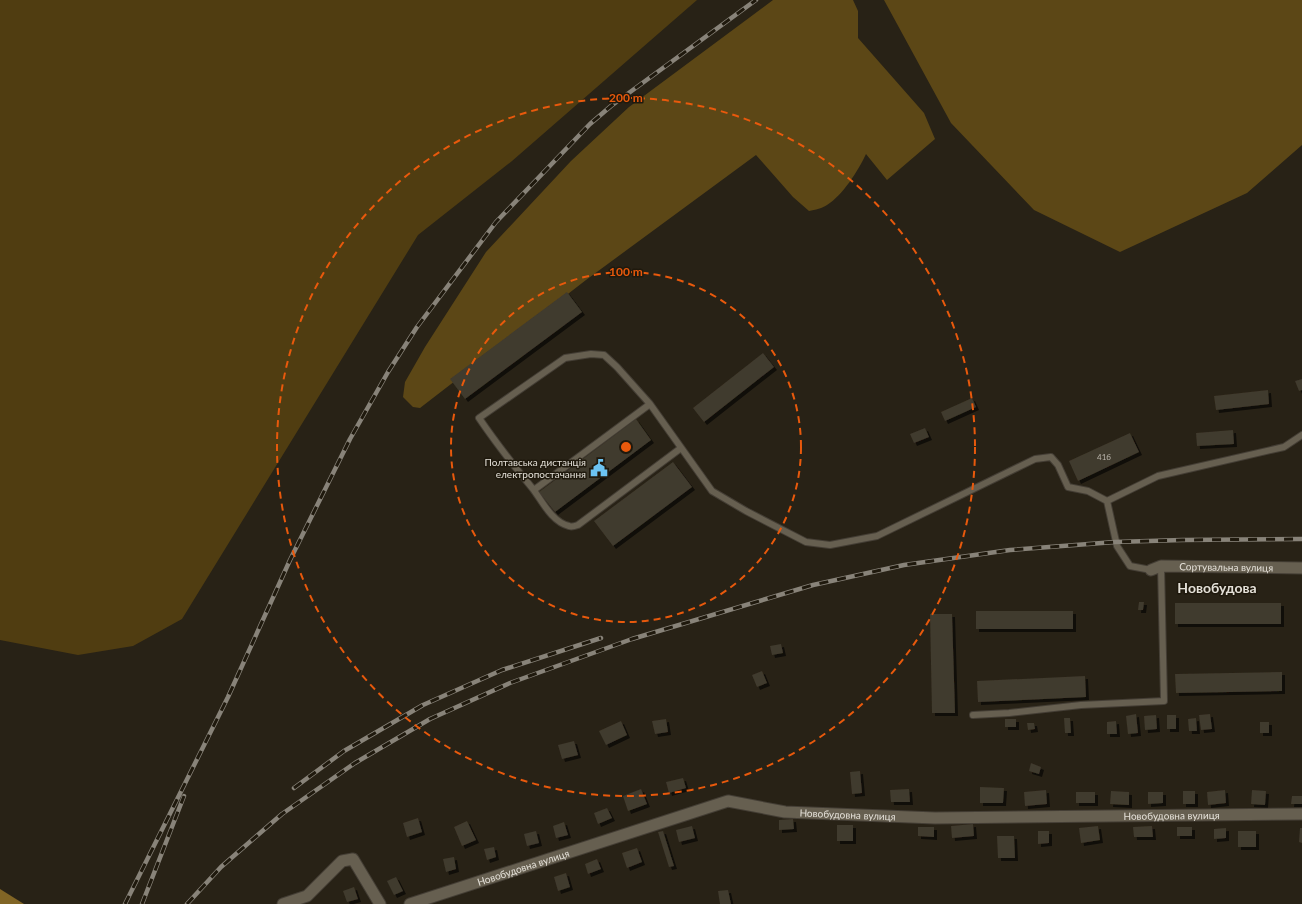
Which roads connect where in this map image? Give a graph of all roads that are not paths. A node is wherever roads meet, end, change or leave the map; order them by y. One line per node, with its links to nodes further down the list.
1 (650, 404): 3 (lane); 4 (lane); 4 (lane)
2 (1302, 435): 5 (lane)
3 (681, 448): 4 (lane); 5 (lane)
4 (534, 490)
5 (1107, 501): 6 (lane)
6 (1156, 568): 7 (street, Сортувальна вулиця); 8 (lane)
7 (1302, 568)
8 (973, 715)
9 (1302, 814): 12 (street, Новобудовна вулиця)
10 (282, 904): 11 (street)
11 (380, 904)
12 (410, 904)

